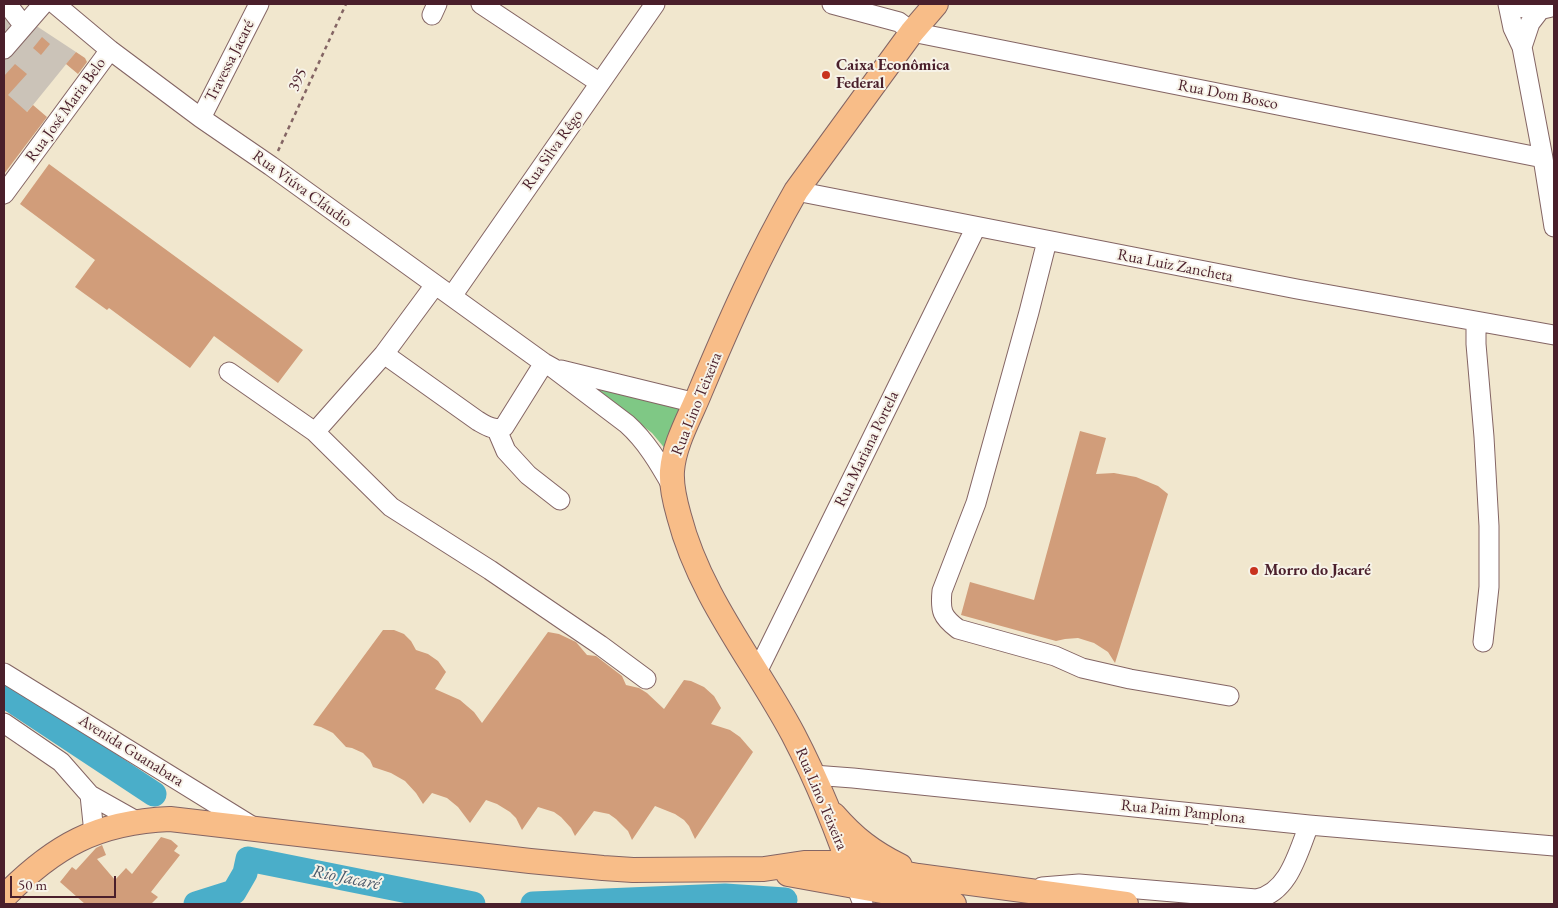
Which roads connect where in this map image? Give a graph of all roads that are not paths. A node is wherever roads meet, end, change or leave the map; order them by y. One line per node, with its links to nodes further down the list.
1 (7, 4): 12 (street)
2 (43, 4): 12 (street)
3 (55, 4): 16 (street, Rua Viúva Cláudio)
4 (259, 4): 18 (street, Travessa Jacaré)
5 (481, 4): 17 (street)
6 (655, 4): 17 (street, Rua Silva Rêgo)
7 (832, 4): 13 (street)
8 (936, 4): 13 (main road, Rua Lino Teixeira)
9 (1508, 4): 14 (street)
10 (1513, 4): 11 (street)
11 (1547, 8): 14 (street)
12 (24, 26): 15 (street)
13 (912, 32): 19 (street, Rua Dom Bosco); 20 (main road, Rua Lino Teixeira)
14 (1522, 46): 19 (street)
15 (4, 49)
16 (110, 50): 18 (street, Rua Viúva Cláudio); 21 (street, Rua José Maria Belo)
17 (600, 82): 26 (street, Rua Silva Rêgo)
18 (201, 118): 25 (street, Rua Viúva Cláudio)
19 (1543, 158): 23 (street)
20 (796, 190): 22 (street, Rua Luiz Zancheta); 32 (main road, Rua Lino Teixeira)
21 (4, 194)
22 (976, 227): 24 (street, Rua Luiz Zancheta); 38 (street, Rua Mariana Portela)
23 (1554, 227)
24 (1047, 241): 27 (street, Rua Luiz Zancheta); 41 (street)
25 (435, 285): 26 (street, Rua Viúva Cláudio); 29 (street)
26 (452, 296): 30 (street, Rua Viúva Cláudio)
27 (1476, 321): 28 (street, Rua Luiz Zancheta); 37 (street)
28 (1554, 336)
29 (384, 354): 33 (street); 34 (street)
30 (548, 366): 32 (street); 33 (street); 35 (street, Rua Viúva Cláudio)
31 (228, 372): 34 (street)
32 (696, 403): 35 (main road, Rua Lino Teixeira)
33 (498, 430): 36 (street)
34 (315, 432): 40 (street)
35 (672, 486): 38 (main road, Rua Lino Teixeira)
36 (560, 500)
37 (1483, 642)
38 (758, 672): 43 (main road, Rua Lino Teixeira)
39 (4, 673): 48 (street, Avenida Guanabara)
40 (646, 679)
41 (1229, 696)
42 (4, 723): 44 (street)
43 (813, 775): 45 (main road, Rua Lino Teixeira); 47 (street, Rua Paim Pamplona)
44 (90, 795): 46 (street); 49 (street)
45 (825, 804): 51 (main road, Rua Lino Teixeira); 54 (main road)
46 (149, 821): 48 (main road); 49 (main road)
47 (1310, 825): 50 (street, Rua Paim Pamplona); 53 (street)
48 (254, 829): 52 (main road)
49 (94, 833): 55 (main road)
50 (1554, 846)
51 (848, 863): 52 (main road); 54 (main road); 56 (main road, Rua Lino Teixeira)
52 (764, 869): 56 (main road)
53 (1017, 890): 54 (main road); 58 (main road)
54 (914, 893): 56 (main road); 57 (main road)
55 (4, 897)
56 (857, 898)
57 (954, 904)
58 (1126, 904)

